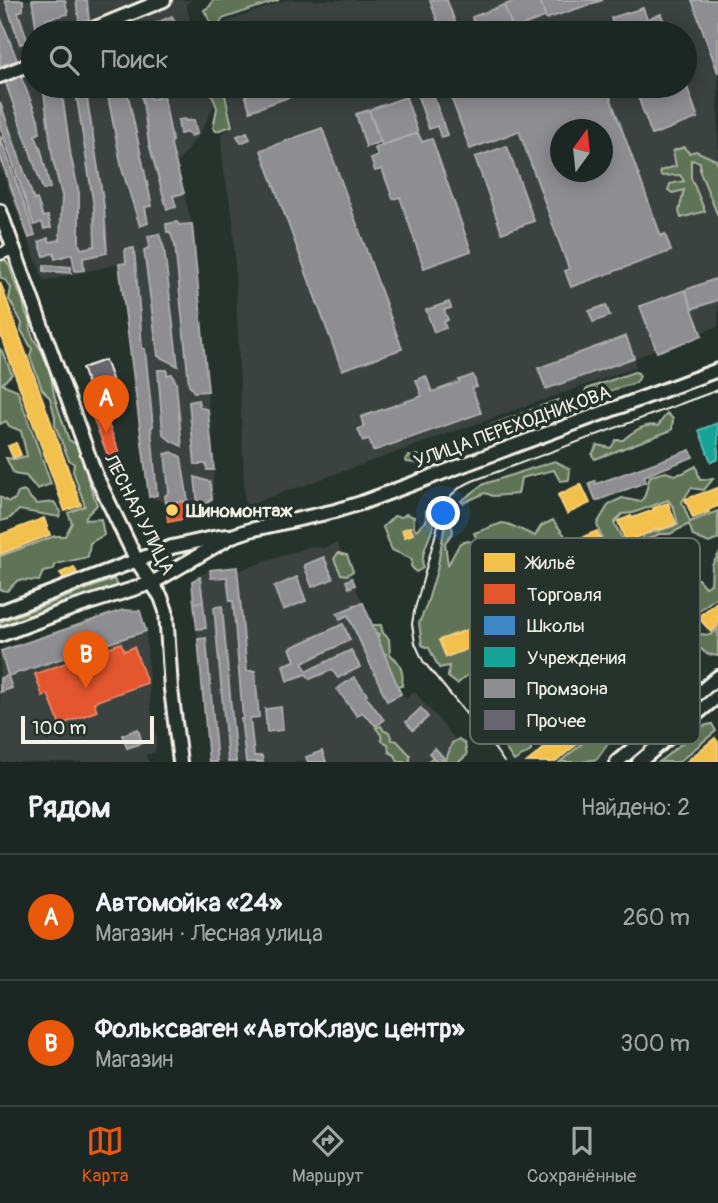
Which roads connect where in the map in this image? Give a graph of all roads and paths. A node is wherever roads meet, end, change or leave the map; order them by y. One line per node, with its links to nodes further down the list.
1 (164, 0): 2 (main road)
2 (112, 21)
3 (21, 68): 4 (main road)
4 (0, 76)
5 (0, 211): 6 (main road, ЛЕСНАЯ УЛИЦА)
6 (13, 249): 7 (street); 10 (main road, ЛЕСНАЯ УЛИЦА)
7 (0, 254)
8 (718, 370): 9 (main road, УЛИЦА ПЕРЕХОДНИКОВА)
9 (232, 536): 10 (main road); 11 (main road)
10 (137, 561): 11 (main road, ЛЕСНАЯ УЛИЦА); 12 (main road)
11 (152, 583): 13 (main road); 20 (main road, ЛЕСНАЯ УЛИЦА)
12 (0, 612)
13 (0, 635)
14 (718, 677): 15 (main road)
15 (700, 692)
16 (718, 696): 17 (main road)
17 (700, 711)
18 (638, 744): 21 (main road)
19 (661, 744): 22 (main road)
20 (180, 762)
21 (617, 762)
22 (639, 762)

